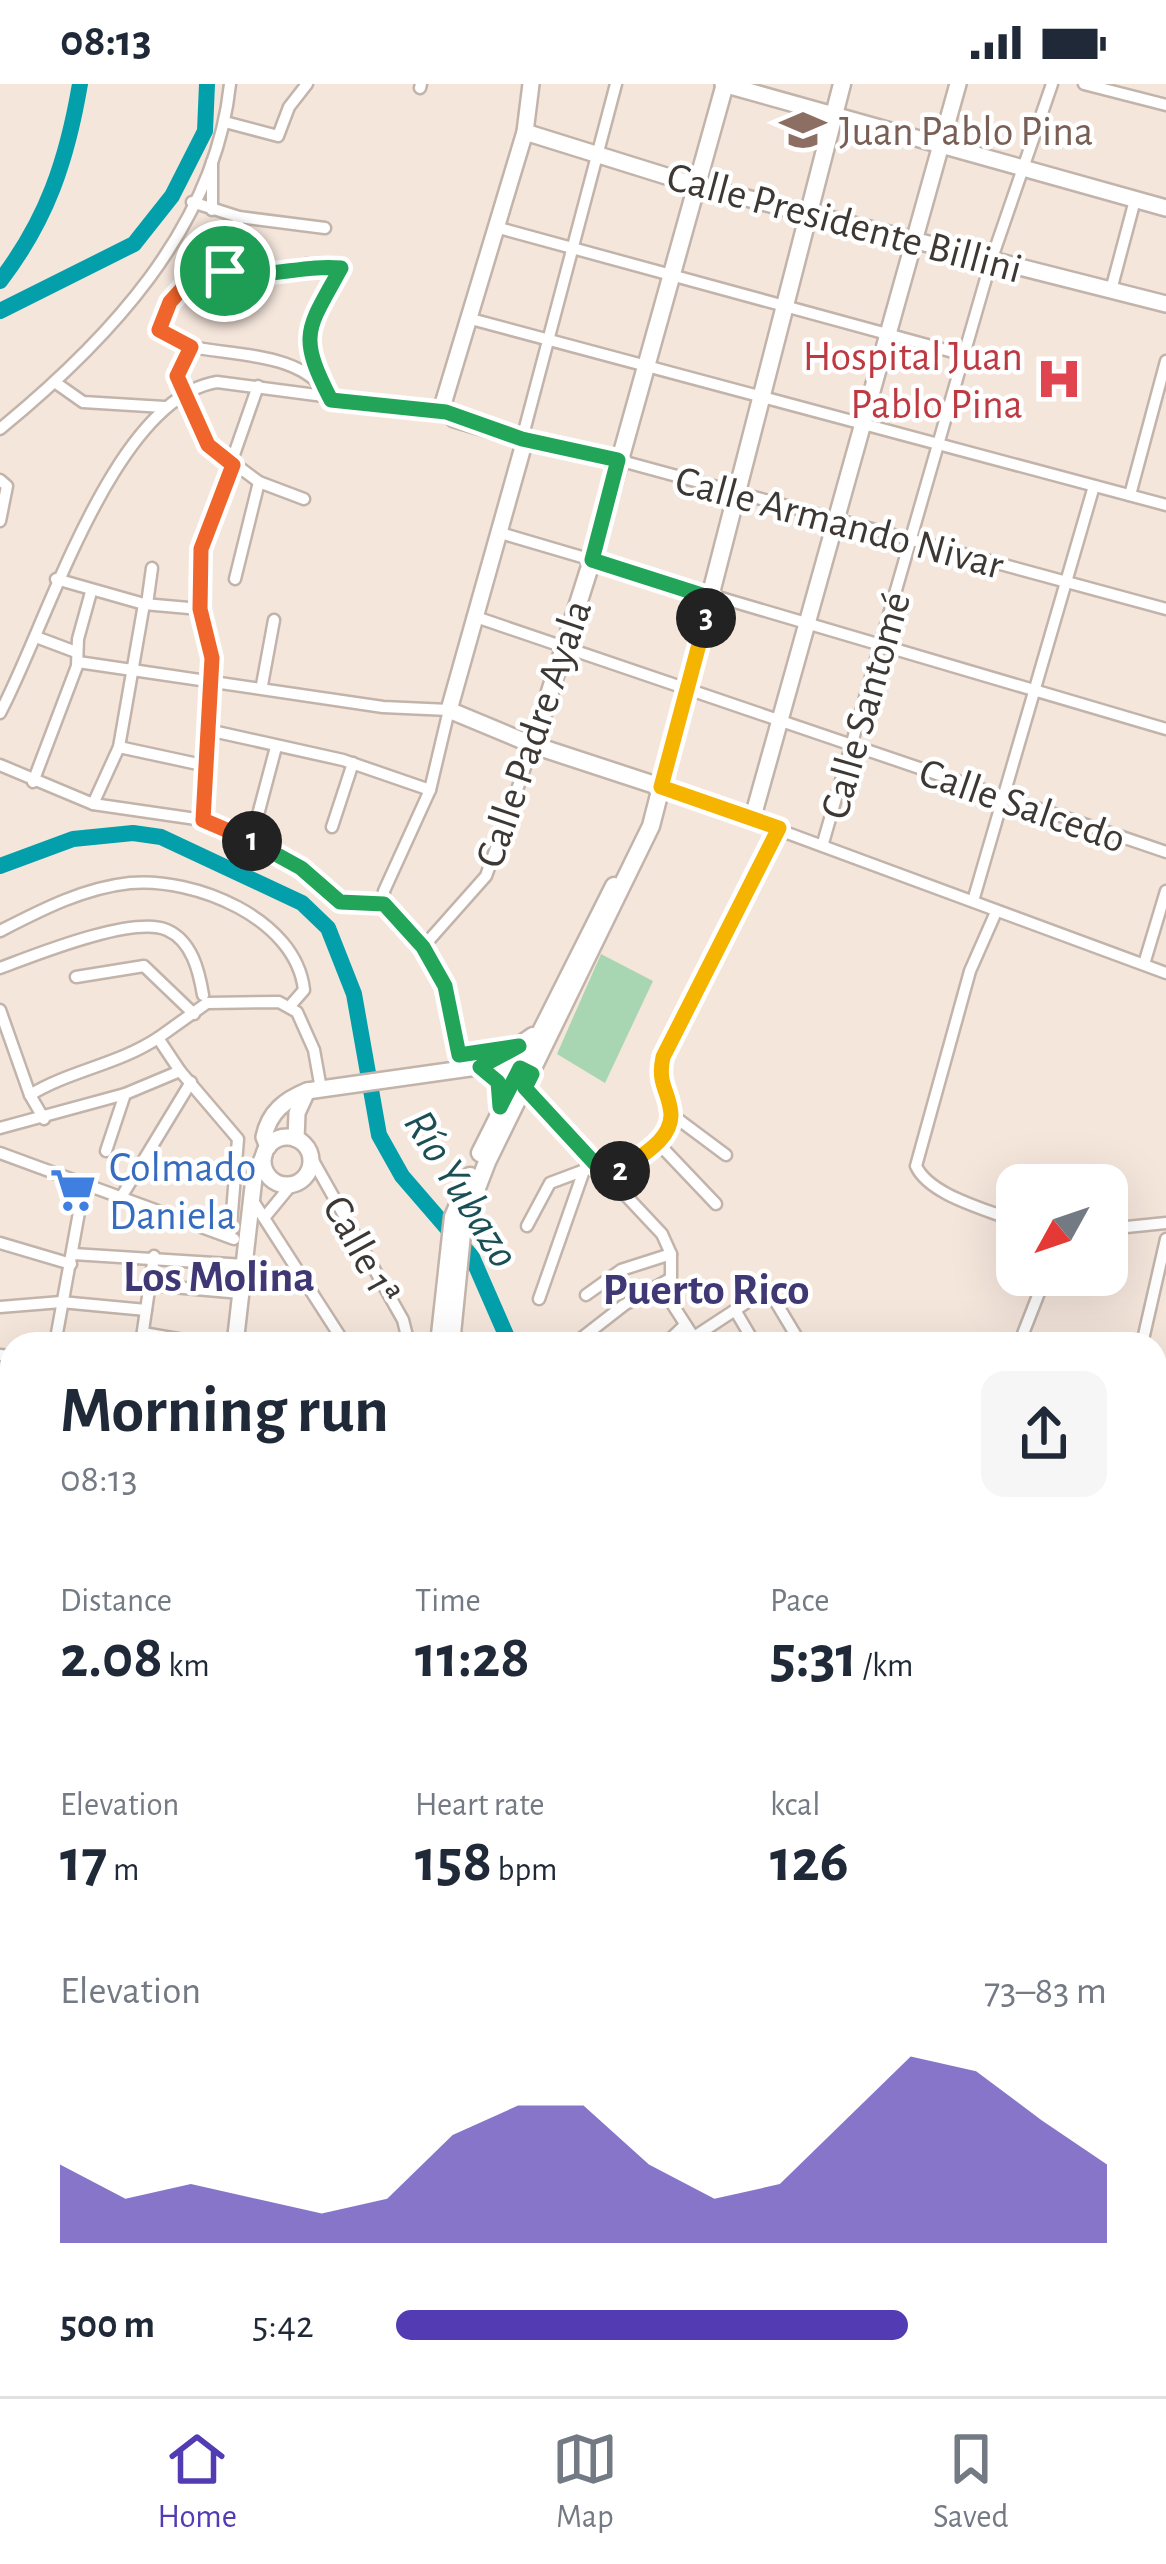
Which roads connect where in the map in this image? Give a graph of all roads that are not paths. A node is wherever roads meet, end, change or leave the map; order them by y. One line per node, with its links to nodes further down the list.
1 (230, 84): 12 (street)
2 (308, 84): 12 (street)
3 (531, 84): 13 (street)
4 (616, 84): 15 (street)
5 (724, 84): 11 (street); 18 (main road, Calle Padre Ayala)
6 (842, 84): 11 (main road)
7 (958, 84): 14 (street)
8 (1052, 84): 17 (street, Calle Santomé)
9 (1084, 84): 10 (street)
10 (1166, 105)
11 (833, 117): 14 (street); 23 (main road)
12 (225, 122): 16 (street)
13 (525, 132): 15 (street, Calle Presidente Billini); 25 (street)
14 (940, 146): 17 (street); 27 (street)
15 (595, 152): 18 (street, Calle Presidente Billini); 28 (street)
16 (212, 159): 20 (street); 22 (street)
17 (1024, 170): 19 (street); 29 (street, Calle Santomé)
18 (695, 185): 23 (street, Calle Presidente Billini); 31 (main road, Calle Padre Ayala)
19 (1136, 200): 21 (street); 32 (street)
20 (192, 202): 22 (street); 43 (street)
21 (1166, 208)
22 (212, 210): 24 (street)
23 (810, 212): 27 (street, Calle Presidente Billini); 34 (main road)
24 (239, 217): 26 (street); 30 (street)
25 (499, 227): 28 (street); 35 (street)
26 (325, 228)
27 (913, 239): 29 (street, Calle Presidente Billini); 36 (street)
28 (572, 245): 31 (street); 37 (street)
29 (991, 261): 32 (street, Calle Presidente Billini); 39 (street, Calle Santomé)
30 (225, 271): 38 (street); 42 (street)
31 (670, 274): 34 (street); 41 (main road, Calle Padre Ayala)
32 (1111, 290): 33 (street, Calle Presidente Billini)
33 (1166, 304)
34 (786, 306): 36 (street); 47 (main road)
35 (471, 319): 37 (street); 50 (street)
36 (885, 333): 39 (street); 51 (street)
37 (549, 339): 41 (street); 53 (street)
38 (191, 347): 42 (street); 45 (street)
39 (964, 355): 54 (street, Calle Santomé)
40 (1166, 362): 46 (street)
41 (645, 364): 47 (street); 55 (main road, Calle Padre Ayala)
42 (314, 373): 48 (street)
43 (56, 383): 49 (street); 52 (street)
44 (258, 386): 45 (street); 48 (street); 56 (street)
45 (186, 391): 49 (street); 56 (street)
46 (1161, 398): 61 (street)
47 (762, 399): 51 (street); 60 (main road)
48 (331, 400): 50 (street)
49 (164, 407): 70 (street)
50 (446, 412): 53 (street, Calle Armando Nivar)
51 (862, 421): 54 (street); 65 (street)
52 (0, 429)
53 (522, 439): 55 (street, Calle Armando Nivar); 66 (street)
54 (939, 444): 59 (street); 67 (street, Calle Santomé)
55 (618, 460): 60 (street, Calle Armando Nivar); 68 (main road, Calle Padre Ayala)
56 (233, 465): 58 (street); 76 (street)
57 (0, 480): 64 (street)
58 (260, 482): 62 (street); 71 (street)
59 (1094, 486): 61 (street); 72 (street)
60 (737, 495): 65 (street, Calle Armando Nivar); 74 (main road)
61 (1130, 495): 63 (street)
62 (304, 499)
63 (1166, 505)
64 (0, 521)
65 (836, 521): 67 (street, Calle Armando Nivar); 80 (street)
66 (497, 532): 68 (street); 78 (street)
67 (912, 539): 72 (street, Calle Armando Nivar); 82 (street, Calle Santomé)
68 (592, 560): 74 (street); 83 (main road, Calle Padre Ayala)
69 (152, 568): 75 (street)
70 (56, 579): 73 (street); 81 (street)
71 (235, 579)
72 (1066, 583): 77 (street, Calle Armando Nivar); 88 (street)
73 (92, 592): 75 (street); 84 (street)
74 (711, 598): 80 (street); 89 (main road)
75 (145, 604): 76 (street); 85 (street)
76 (200, 609): 86 (street)
77 (1166, 609)
78 (473, 616): 83 (street, Calle Salcedo); 90 (street)
79 (274, 620): 87 (street)
80 (806, 623): 82 (street); 92 (street)
81 (36, 637): 84 (street); 91 (street)
82 (882, 645): 88 (street); 98 (street, Calle Santomé)
83 (565, 651): 89 (street, Calle Salcedo); 95 (main road, Calle Padre Ayala)
84 (77, 657): 85 (street); 102 (street)
85 (132, 669): 86 (street); 96 (street)
86 (210, 679): 87 (street); 94 (street)
87 (262, 686): 90 (street)
88 (1036, 688): 93 (street); 105 (street)
89 (688, 690): 92 (street, Calle Salcedo); 103 (main road)
90 (449, 710): 95 (street); 104 (street)
91 (0, 713)
92 (781, 722): 98 (street, Calle Salcedo); 109 (street)
93 (1166, 729)
94 (208, 730): 97 (street); 101 (street)
95 (533, 745): 103 (main road); 120 (street, Calle Padre Ayala)
96 (119, 747): 101 (street); 106 (street)
97 (276, 747): 99 (street); 112 (street)
98 (852, 747): 105 (street, Calle Salcedo); 113 (street, Calle Santomé)
99 (353, 763): 104 (street); 110 (street)
100 (0, 765): 102 (street)
101 (207, 766): 108 (street)
102 (33, 782): 106 (street)
103 (661, 787): 107 (main road); 109 (street)
104 (430, 790): 117 (street)
105 (1005, 799): 114 (street, Calle Salcedo); 116 (street)
106 (93, 805): 108 (street)
107 (650, 817): 132 (main road); 132 (main road)
108 (203, 820): 112 (street)
109 (752, 820): 111 (street)
110 (332, 826)
111 (779, 828): 113 (street); 139 (street)
112 (251, 841): 117 (street)
113 (824, 843): 116 (street)
114 (1166, 852)
115 (1166, 891): 121 (street)
116 (973, 901): 118 (street)
117 (384, 904): 120 (street)
118 (996, 912): 121 (street); 156 (street)
119 (0, 931): 126 (street)
120 (423, 947): 132 (street)
121 (1144, 964): 123 (street)
122 (0, 968): 125 (street)
123 (1166, 973)
124 (76, 977): 128 (street)
125 (203, 995)
126 (290, 1006): 128 (street); 135 (street)
127 (0, 1010): 129 (street)
128 (194, 1013): 130 (street)
129 (3, 1026): 137 (street)
130 (158, 1038): 133 (street); 137 (street)
131 (483, 1066): 132 (main road); 135 (street); 138 (main road)
132 (525, 1066): 138 (main road); 149 (street); 158 (main road)
133 (180, 1071): 134 (street); 136 (street)
134 (190, 1082): 154 (street); 162 (street)
135 (314, 1090): 142 (street); 145 (street)
136 (125, 1094): 140 (street); 144 (street)
137 (30, 1095): 140 (street)
138 (500, 1107): 158 (main road)
139 (671, 1114): 143 (street); 147 (street)
140 (44, 1119): 141 (street)
141 (0, 1128)
142 (296, 1139): 145 (street); 148 (street)
143 (658, 1143): 150 (street); 155 (street)
144 (106, 1151)
145 (266, 1151): 151 (street); 153 (street)
146 (0, 1154): 152 (street)
147 (726, 1155)
148 (311, 1156): 151 (street); 186 (street, Calle 1ª)
149 (585, 1165): 150 (street); 160 (street); 175 (street)
150 (610, 1180): 166 (street)
151 (292, 1184): 157 (street)
152 (84, 1185): 154 (street); 168 (street)
153 (252, 1198): 157 (street); 165 (street)
154 (120, 1199): 162 (street)
155 (716, 1204)
156 (996, 1213)
157 (264, 1219): 185 (street)
158 (458, 1221): 180 (main road)
159 (1166, 1223): 161 (street)
160 (527, 1226)
161 (1128, 1227)
162 (230, 1238): 165 (street)
163 (1166, 1239): 196 (street)
164 (0, 1243): 168 (street)
165 (247, 1244): 169 (street)
166 (671, 1254): 170 (street); 173 (street)
167 (154, 1256): 168 (street); 169 (street); 171 (street)
168 (72, 1259): 176 (street)
169 (244, 1265): 172 (street)
170 (668, 1280): 181 (street); 189 (street)
171 (150, 1285): 172 (street); 178 (street)
172 (241, 1294): 184 (street)
173 (586, 1294)
174 (1038, 1296): 195 (street)
175 (539, 1299)
176 (61, 1302): 177 (street); 178 (street); 182 (street)
177 (0, 1307)
178 (146, 1310): 183 (street)
179 (735, 1310): 192 (street); 193 (street); 194 (street)
180 (444, 1322): 187 (main road); 188 (main road)
181 (684, 1326): 190 (street); 191 (street)
182 (57, 1332)
183 (143, 1332)
184 (236, 1332)
185 (337, 1332)
186 (404, 1332)
187 (442, 1332)
188 (447, 1332)
189 (589, 1332)
190 (678, 1332)
191 (689, 1332)
192 (707, 1332)
193 (748, 1332)
194 (794, 1332)
195 (1024, 1332)
196 (1145, 1332)

